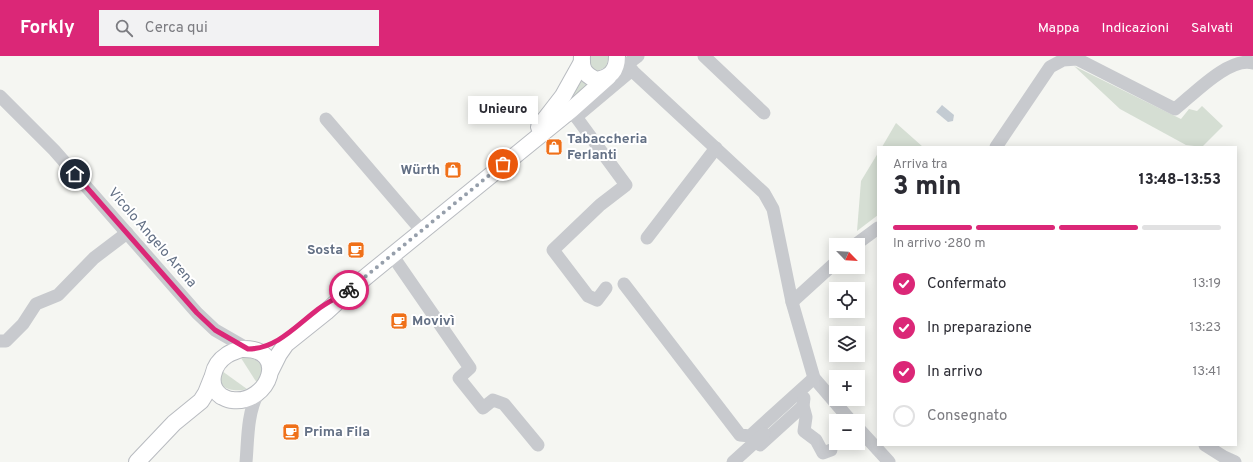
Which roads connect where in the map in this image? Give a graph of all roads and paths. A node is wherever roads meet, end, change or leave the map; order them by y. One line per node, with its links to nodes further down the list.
1 (638, 56): 5 (street)
2 (704, 56): 7 (street)
3 (582, 59): 5 (main road); 12 (main road)
4 (1253, 63): 10 (street)
5 (619, 68): 8 (main road); 8 (street); 11 (street)
6 (0, 96): 14 (street, Vicolo Angelo Arena)
7 (764, 113)
8 (574, 114): 12 (main road); 21 (street)
9 (326, 119): 15 (street)
10 (997, 146)
11 (716, 148): 16 (street); 23 (street)
12 (503, 164): 15 (main road)
13 (877, 229): 17 (street)
14 (127, 232): 24 (street, Vicolo Angelo Arena); 25 (street)
15 (422, 232): 18 (main road)
16 (647, 238)
17 (864, 238)
18 (392, 255): 22 (main road); 37 (street)
19 (829, 268): 23 (street)
20 (624, 284): 30 (street)
21 (606, 288)
22 (350, 290): 26 (main road); 28 (main road)
23 (792, 302): 30 (street)
24 (215, 330): 26 (street); 27 (street)
25 (0, 341)
26 (249, 349): 27 (main road); 28 (main road)
27 (220, 360): 29 (main road)
28 (271, 370): 31 (main road)
29 (212, 378): 32 (main road); 40 (main road)
30 (816, 381): 33 (street); 34 (street)
31 (258, 393): 32 (main road); 35 (street)
32 (230, 400): 35 (street); 40 (main road)
33 (804, 401): 39 (street); 42 (street); 43 (street)
34 (845, 414)
35 (249, 422): 41 (street)
36 (865, 436): 44 (street)
37 (538, 445)
38 (1207, 446): 45 (street)
39 (831, 450)
40 (137, 462)
41 (246, 462)
42 (733, 462)
43 (741, 462)
44 (889, 462)
45 (1235, 462)

